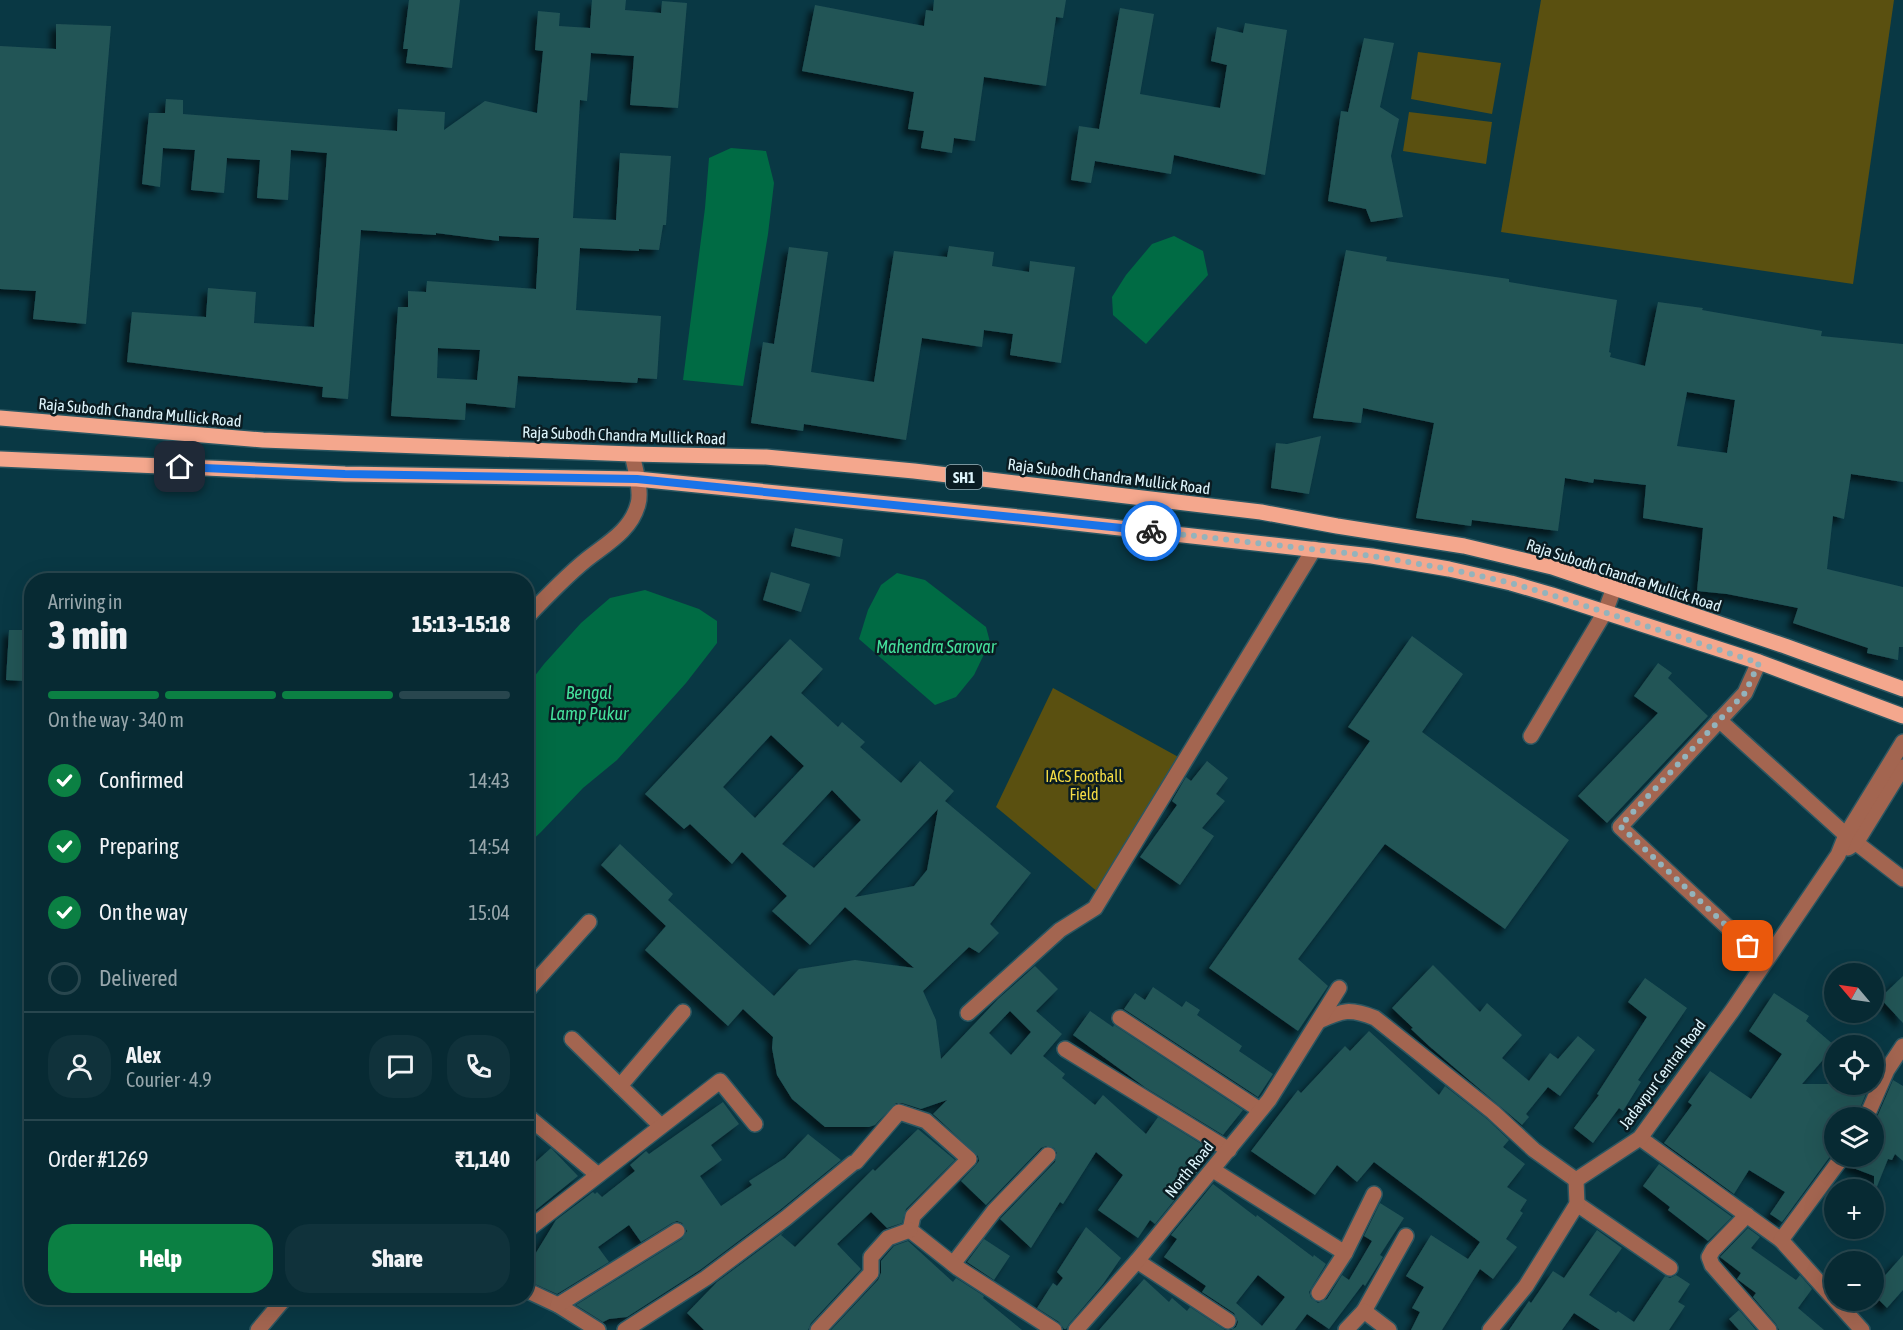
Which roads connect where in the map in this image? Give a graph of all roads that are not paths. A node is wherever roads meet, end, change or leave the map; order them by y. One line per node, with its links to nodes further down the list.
1 (0, 418): 2 (main road, Raja Subodh Chandra Mullick Road / SH1)
2 (632, 454): 4 (street); 6 (main road, Raja Subodh Chandra Mullick Road / SH1)
3 (0, 459): 4 (main road, SH1)
4 (637, 479): 5 (main road, SH1); 7 (street)
5 (1314, 549): 8 (main road, SH1); 23 (street)
6 (1614, 588): 8 (street); 10 (main road, Raja Subodh Chandra Mullick Road / SH1)
7 (534, 610)
8 (1605, 612): 9 (main road, SH1); 13 (street)
9 (1759, 663): 11 (main road, SH1); 12 (street)
10 (1903, 689)
11 (1903, 716)
12 (1719, 720): 16 (street); 19 (street)
13 (1531, 736)
14 (1903, 742): 16 (street, Jadavpur Central Road)
15 (1903, 767): 16 (street, Jadavpur Central Road)
16 (1851, 839): 17 (street); 19 (street, Jadavpur Central Road)
17 (1903, 879)
18 (589, 922): 20 (street)
19 (1764, 961): 35 (street, Jadavpur Central Road)
20 (534, 983)
21 (1339, 988): 25 (street, North Road)
22 (683, 1012): 29 (street)
23 (968, 1013)
24 (1120, 1018): 31 (street)
25 (1318, 1022): 31 (street, North Road); 41 (street)
26 (572, 1039): 29 (street)
27 (1903, 1046): 30 (street)
28 (1065, 1049): 36 (street)
29 (620, 1086): 34 (street)
30 (1871, 1107)
31 (1260, 1110): 36 (street, North Road)
32 (534, 1122): 40 (street)
33 (755, 1124): 34 (street)
34 (661, 1126): 40 (street)
35 (1640, 1138): 41 (street, Jadavpur Central Road); 44 (street)
36 (1229, 1150): 39 (street, North Road)
37 (1048, 1155): 52 (street)
38 (1835, 1167): 49 (street)
39 (1213, 1170): 50 (street); 51 (street, North Road)
40 (598, 1174): 45 (street)
41 (1576, 1180): 43 (street)
42 (1374, 1194): 50 (street)
43 (1577, 1204): 53 (street); 68 (street)
44 (1747, 1215): 49 (street); 69 (street)
45 (534, 1224)
46 (910, 1230): 52 (street); 62 (street); 63 (street)
47 (677, 1232): 57 (street)
48 (1406, 1236): 58 (street)
49 (1781, 1240): 70 (street)
50 (1345, 1253): 54 (street)
51 (1137, 1261): 59 (street); 65 (street, North Road)
52 (953, 1264): 64 (street)
53 (1670, 1268)
54 (1319, 1293)
55 (534, 1294): 57 (street)
56 (279, 1305): 60 (street)
57 (558, 1305): 61 (street)
58 (1364, 1311): 66 (street); 67 (street)
59 (1228, 1321)
60 (258, 1330)
61 (598, 1330)
62 (625, 1330)
63 (818, 1330)
64 (1054, 1330)
65 (1076, 1330)
66 (1346, 1330)
67 (1389, 1330)
68 (1490, 1330)
69 (1769, 1330)
70 (1862, 1330)

